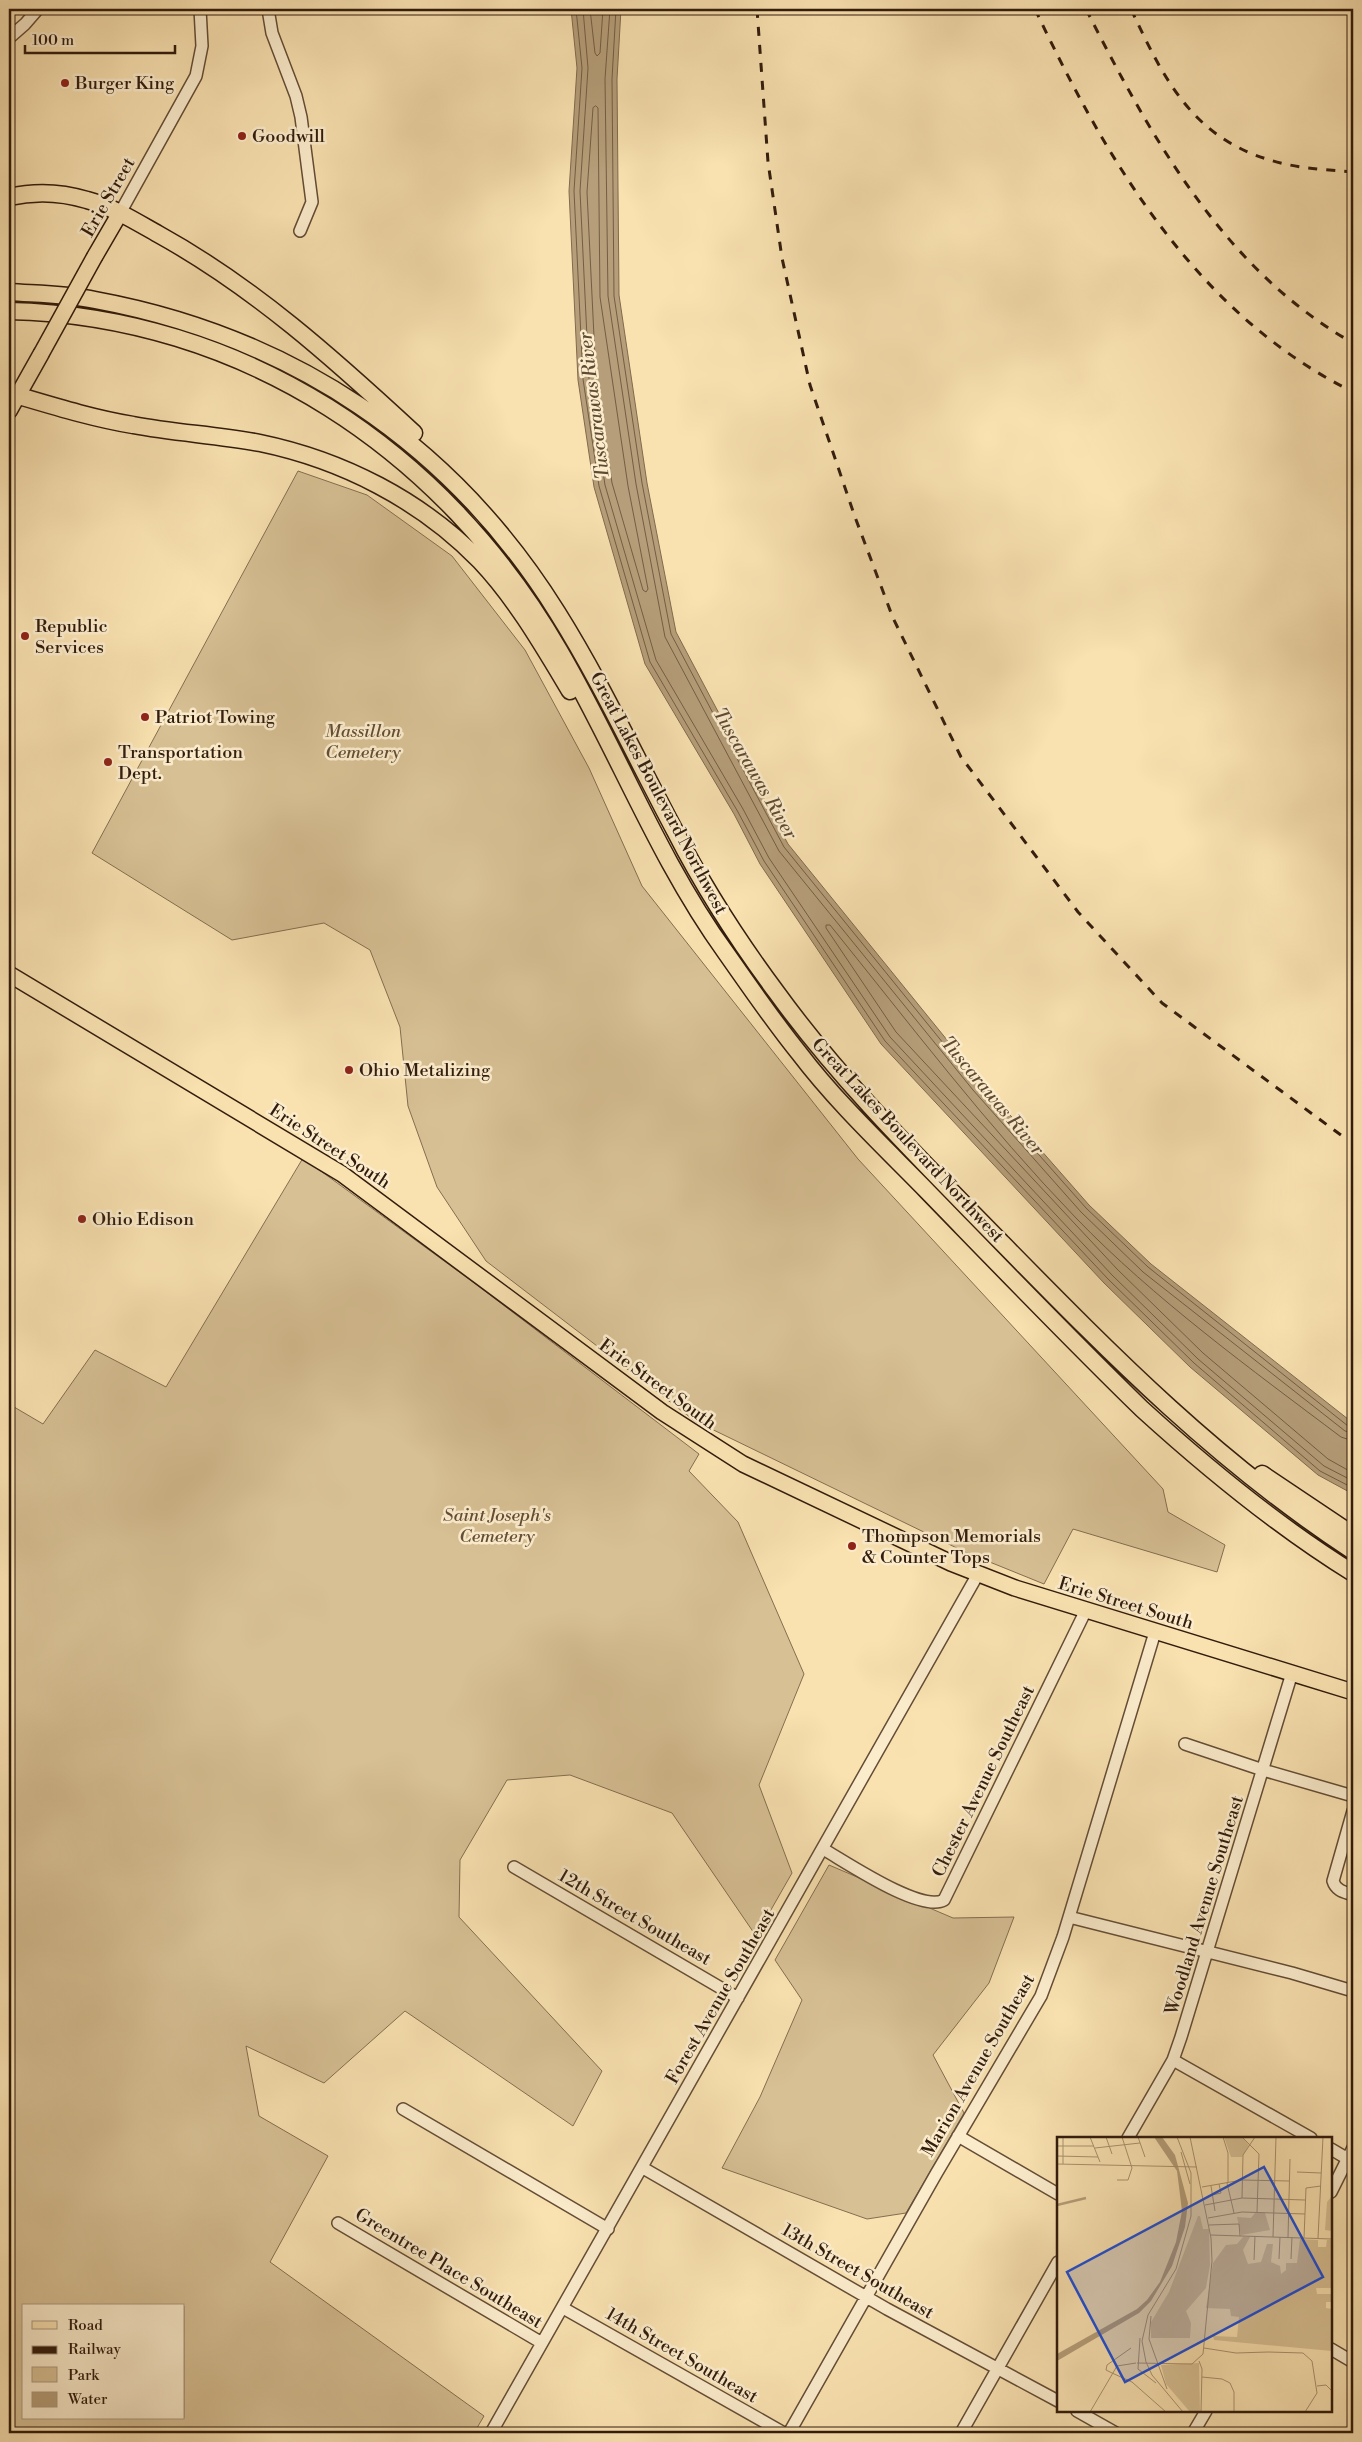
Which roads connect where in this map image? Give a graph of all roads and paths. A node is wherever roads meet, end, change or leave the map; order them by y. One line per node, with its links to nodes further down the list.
1 (38, 9): 4 (street)
2 (200, 9): 6 (street, Erie Street)
3 (268, 9): 7 (street)
4 (9, 38)
5 (9, 197): 6 (highway)
6 (120, 212): 10 (main road, Erie Street, bridge); 12 (highway)
7 (300, 231)
8 (9, 292): 12 (highway, Great Lakes Boulevard Northwest)
9 (9, 311): 13 (highway, Great Lakes Boulevard Northwest)
10 (13, 394): 11 (main road); 13 (highway)
11 (9, 411)
12 (587, 664): 15 (highway, Great Lakes Boulevard Northwest)
13 (623, 772): 18 (highway, Great Lakes Boulevard Northwest)
14 (9, 974): 19 (main road, Erie Street South)
15 (1167, 1408): 16 (highway); 17 (highway, Great Lakes Boulevard Northwest)
16 (1353, 1535)
17 (1353, 1551)
18 (1353, 1573)
19 (978, 1574): 20 (main road, Erie Street South); 28 (street, Forest Avenue Southeast)
20 (1086, 1610): 21 (main road, Erie Street South); 28 (street, Chester Avenue Southeast)
21 (1155, 1632): 22 (main road, Erie Street South); 31 (street, Marion Avenue Southeast)
22 (1292, 1673): 23 (main road, Erie Street South); 25 (street, Woodland Avenue Southeast)
23 (1353, 1692)
24 (1185, 1744): 25 (street)
25 (1263, 1770): 26 (street); 32 (street, Woodland Avenue Southeast)
26 (1353, 1796)
27 (1353, 1811): 30 (street)
28 (823, 1850): 34 (street, Forest Avenue Southeast)
29 (514, 1867): 34 (street, 12th Street Southeast)
30 (1353, 1895)
31 (1069, 1917): 32 (street); 37 (street, Marion Avenue Southeast)
32 (1208, 1951): 33 (street); 35 (street, Woodland Avenue Southeast)
33 (1353, 1991)
34 (738, 1998): 43 (street, Forest Avenue Southeast)
35 (1172, 2060): 38 (street, Woodland Avenue Southeast); 39 (street)
36 (403, 2109): 47 (street)
37 (958, 2136): 45 (street); 49 (street, Marion Avenue Southeast)
38 (1129, 2137)
39 (1309, 2137)
40 (1353, 2148): 42 (street)
41 (1332, 2150): 42 (street)
42 (1351, 2161): 44 (street)
43 (642, 2168): 47 (street, Forest Avenue Southeast); 49 (street, 13th Street Southeast)
44 (1332, 2190)
45 (1057, 2193)
46 (338, 2223): 51 (street, Greentree Place Southeast)
47 (608, 2229): 50 (street, Forest Avenue Southeast)
48 (1057, 2264): 54 (street)
49 (867, 2297): 54 (street, 13th Street Southeast); 60 (street, Marion Avenue Southeast)
50 (563, 2308): 51 (street, Forest Avenue Southeast); 59 (street, 14th Street Southeast)
51 (542, 2343): 58 (street, Forest Avenue Southeast)
52 (1332, 2350): 53 (street)
53 (1353, 2362)
54 (997, 2370): 55 (street, 13th Street Southeast); 61 (street)
55 (1057, 2400)
56 (1079, 2412): 62 (street)
57 (1205, 2412): 63 (street)
58 (491, 2433)
59 (784, 2433)
60 (789, 2433)
61 (961, 2433)
62 (1116, 2433)
63 (1193, 2433)

